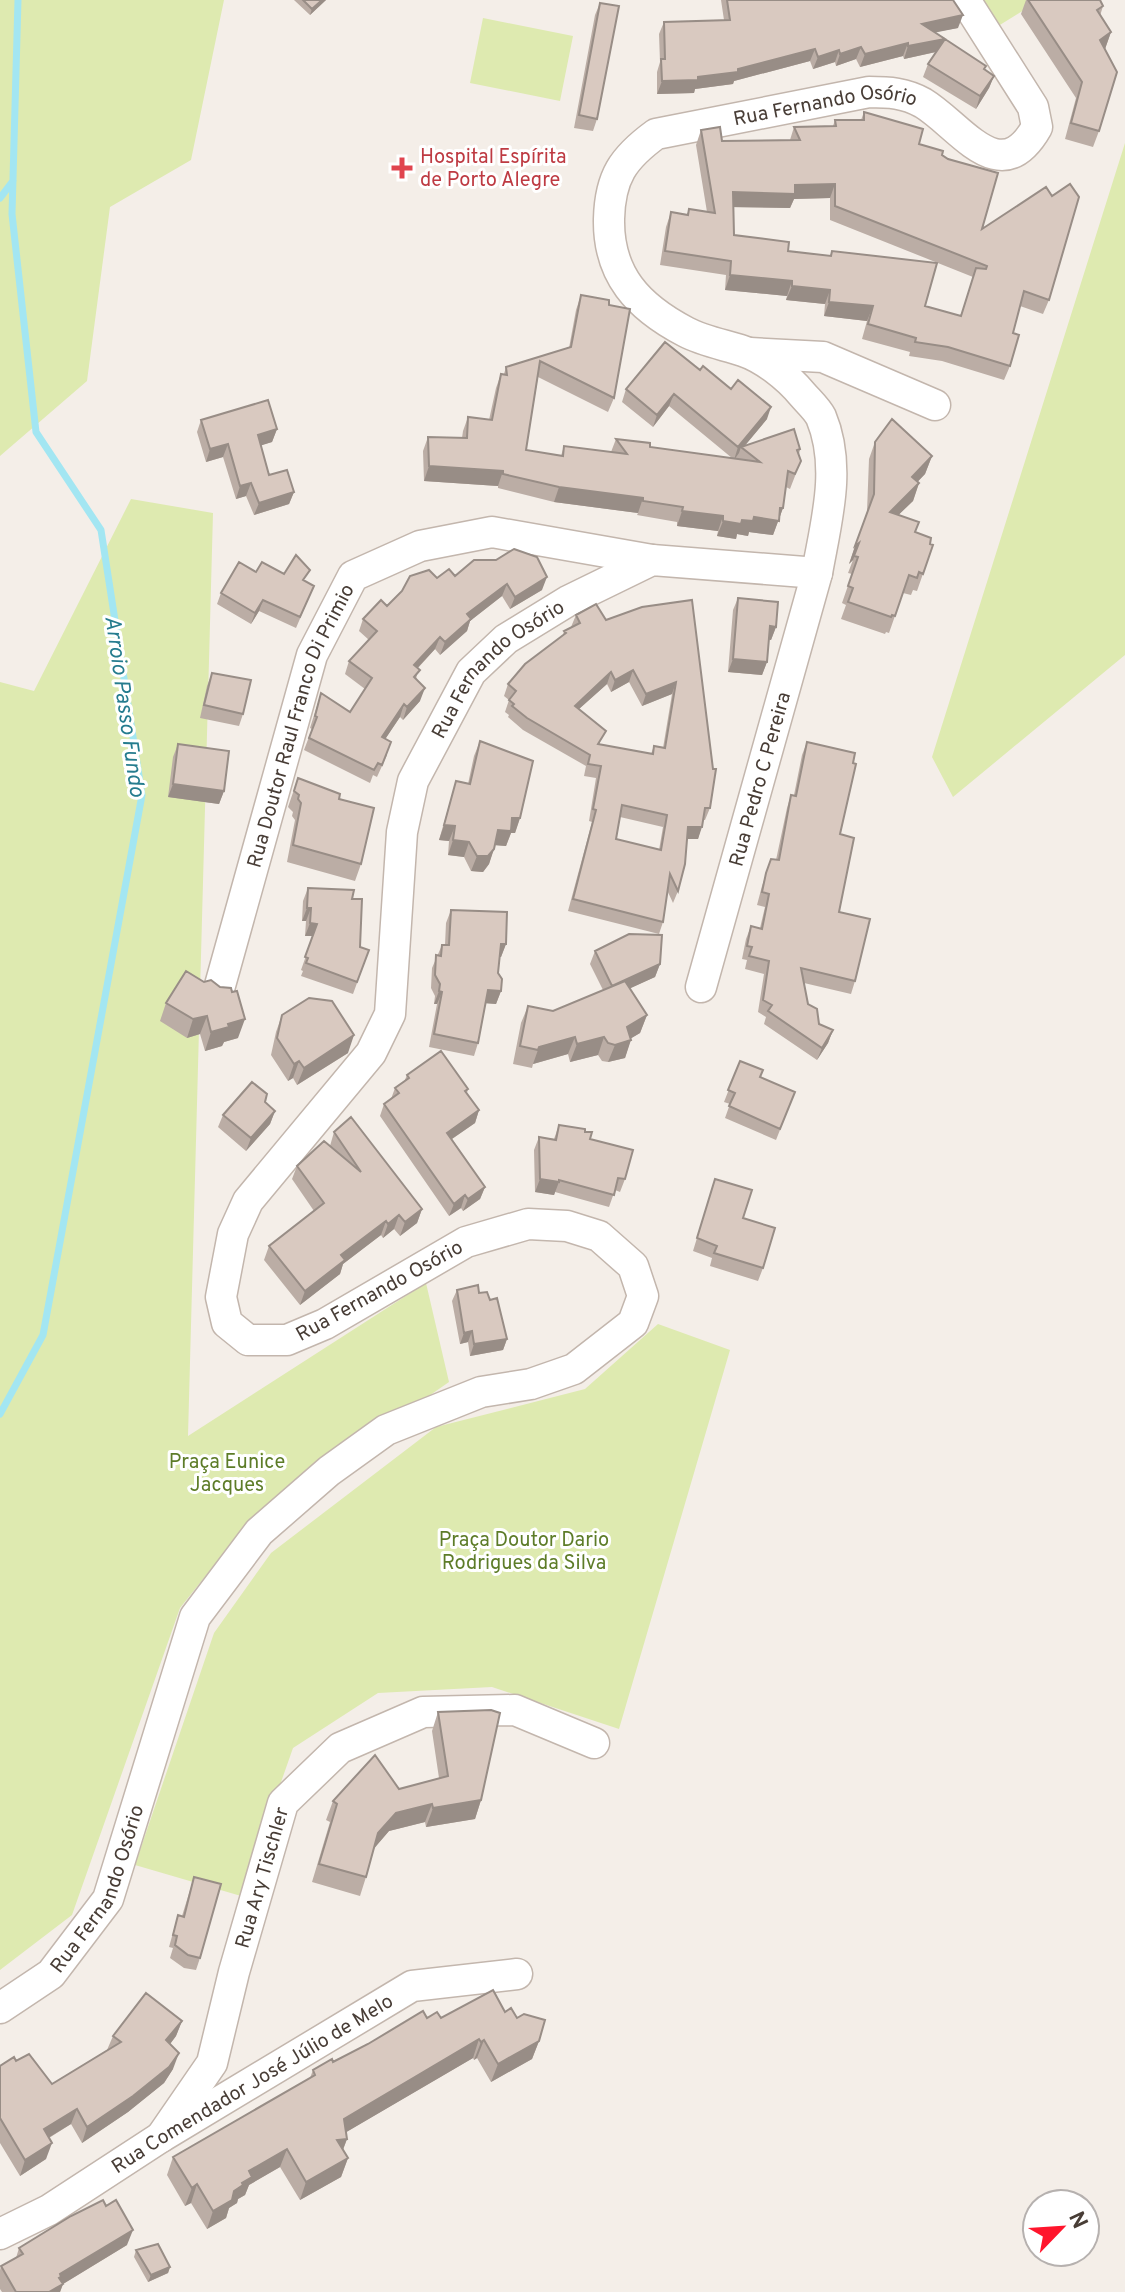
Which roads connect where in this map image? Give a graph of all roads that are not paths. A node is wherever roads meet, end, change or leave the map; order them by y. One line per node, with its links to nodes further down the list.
1 (965, 0): 2 (street, Rua Fernando Osório)
2 (748, 352): 3 (street, Rua Fernando Osório); 5 (street, Rua Fernando Osório)
3 (935, 405)
4 (652, 560): 5 (street); 7 (street, Rua Doutor Raul Franco Di Primio); 10 (street, Rua Fernando Osório)
5 (817, 573): 6 (street, Rua Pedro C Pereira)
6 (701, 987)
7 (219, 989)
8 (594, 1743): 11 (street, Rua Ary Tischler)
9 (517, 1974): 11 (street, Rua Comendador José Júlio de Melo)
10 (0, 2008)
11 (161, 2137): 12 (street, Rua Comendador José Júlio de Melo)
12 (0, 2234)

